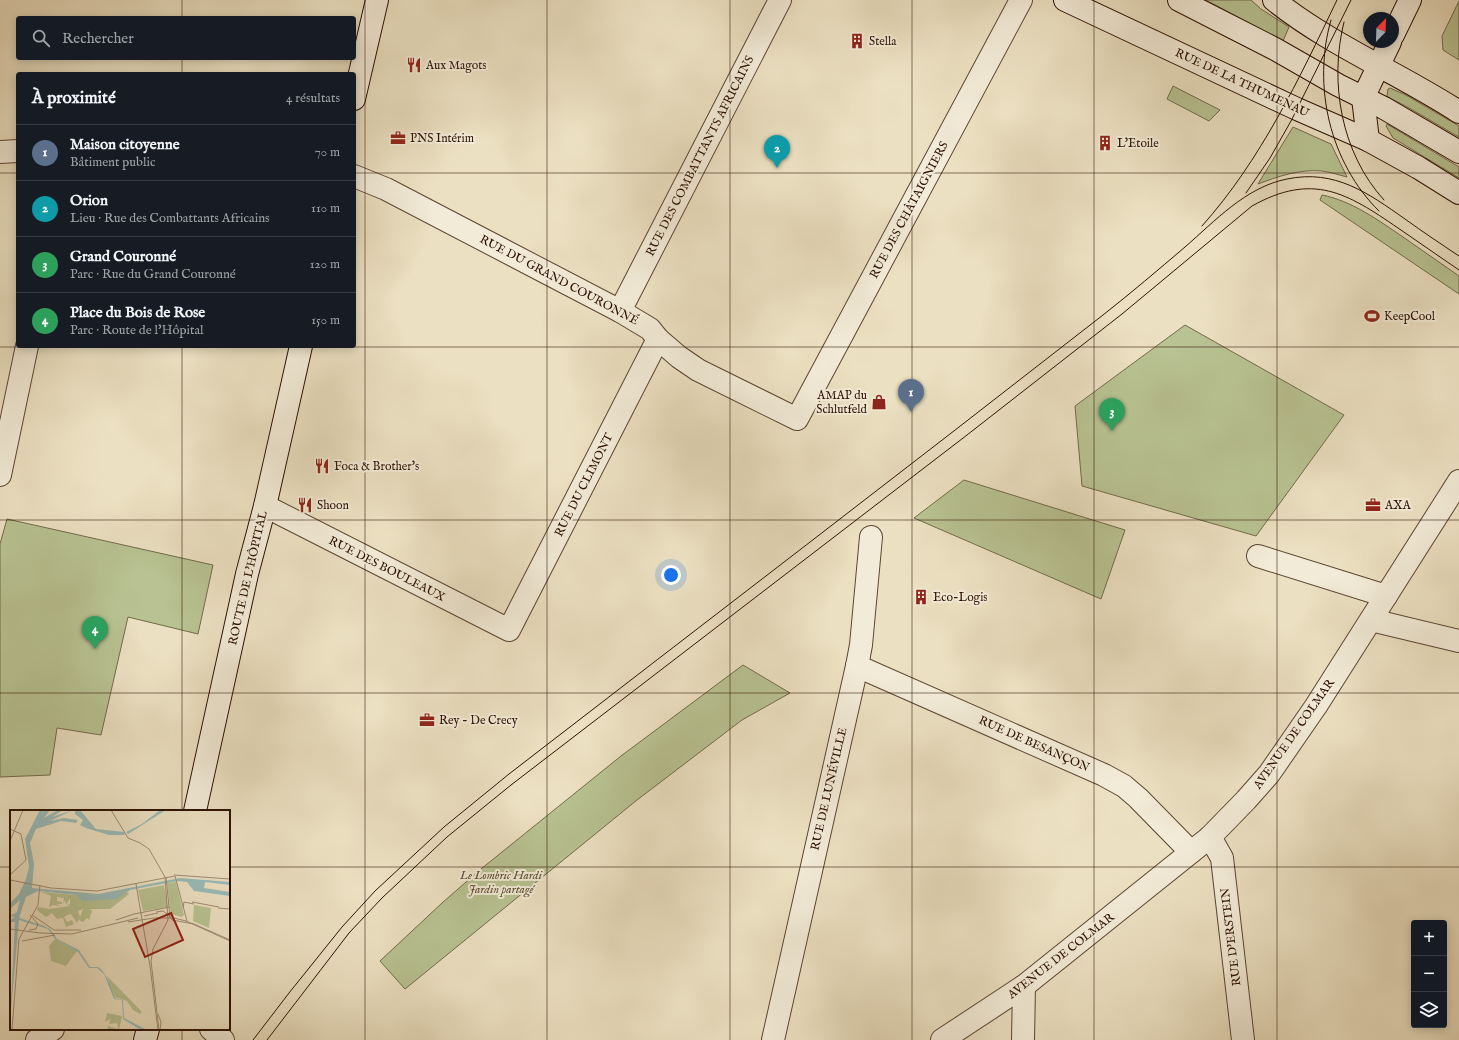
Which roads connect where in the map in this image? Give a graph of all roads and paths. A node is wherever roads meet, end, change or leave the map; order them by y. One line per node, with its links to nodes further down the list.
1 (377, 0): 11 (street)
2 (780, 0): 20 (street, RUE DES COMBATTANTS AFRICAINS)
3 (1021, 0): 24 (street, RUE DES CHÂTAIGNIERS)
4 (1065, 0): 14 (street, RUE DE LA THUMENAU)
5 (1180, 0): 12 (street)
6 (1410, 0): 8 (street)
7 (1279, 2): 10 (street)
8 (1399, 23)
9 (1387, 48): 10 (street)
10 (1378, 65): 12 (street); 13 (street)
11 (356, 90)
12 (1363, 98): 14 (street); 17 (street)
13 (1459, 112)
14 (1368, 140): 19 (street, RUE DE LA THUMENAU)
15 (16, 151): 16 (street)
16 (0, 152)
17 (1459, 152)
18 (356, 177): 20 (street, RUE DU GRAND COURONNÉ)
19 (1459, 193)
20 (620, 311): 21 (street, RUE DU GRAND COURONNÉ)
21 (658, 339): 24 (street, RUE DU GRAND COURONNÉ); 32 (street, RUE DU CLIMONT)
22 (27, 348): 25 (street)
23 (301, 348): 27 (street, ROUTE DE L'HÔPITAL)
24 (797, 419)
25 (0, 475)
26 (1459, 481): 30 (street, AVENUE DE COLMAR)
27 (265, 506): 32 (street, RUE DES BOULEAUX); 35 (street, ROUTE DE L'HÔPITAL)
28 (871, 537): 34 (street, RUE DE LUNÉVILLE)
29 (1258, 556): 30 (street)
30 (1386, 596): 31 (street, AVENUE DE COLMAR)
31 (1371, 620): 33 (street); 36 (street, AVENUE DE COLMAR)
32 (509, 630)
33 (1459, 641)
34 (857, 666): 37 (street, RUE DE BESANÇON); 45 (street, RUE DE LUNÉVILLE)
35 (195, 810)
36 (1210, 837): 37 (street, AVENUE DE COLMAR); 48 (street, RUE D'ERSTEIN)
37 (1191, 852): 38 (street, AVENUE DE COLMAR)
38 (1024, 986): 46 (street, AVENUE DE COLMAR); 47 (street)
39 (52, 1030): 42 (street)
40 (148, 1030): 43 (street)
41 (212, 1030): 44 (street)
42 (37, 1040)
43 (145, 1040)
44 (223, 1040)
45 (773, 1040)
46 (942, 1040)
47 (1023, 1040)
48 (1243, 1040)

